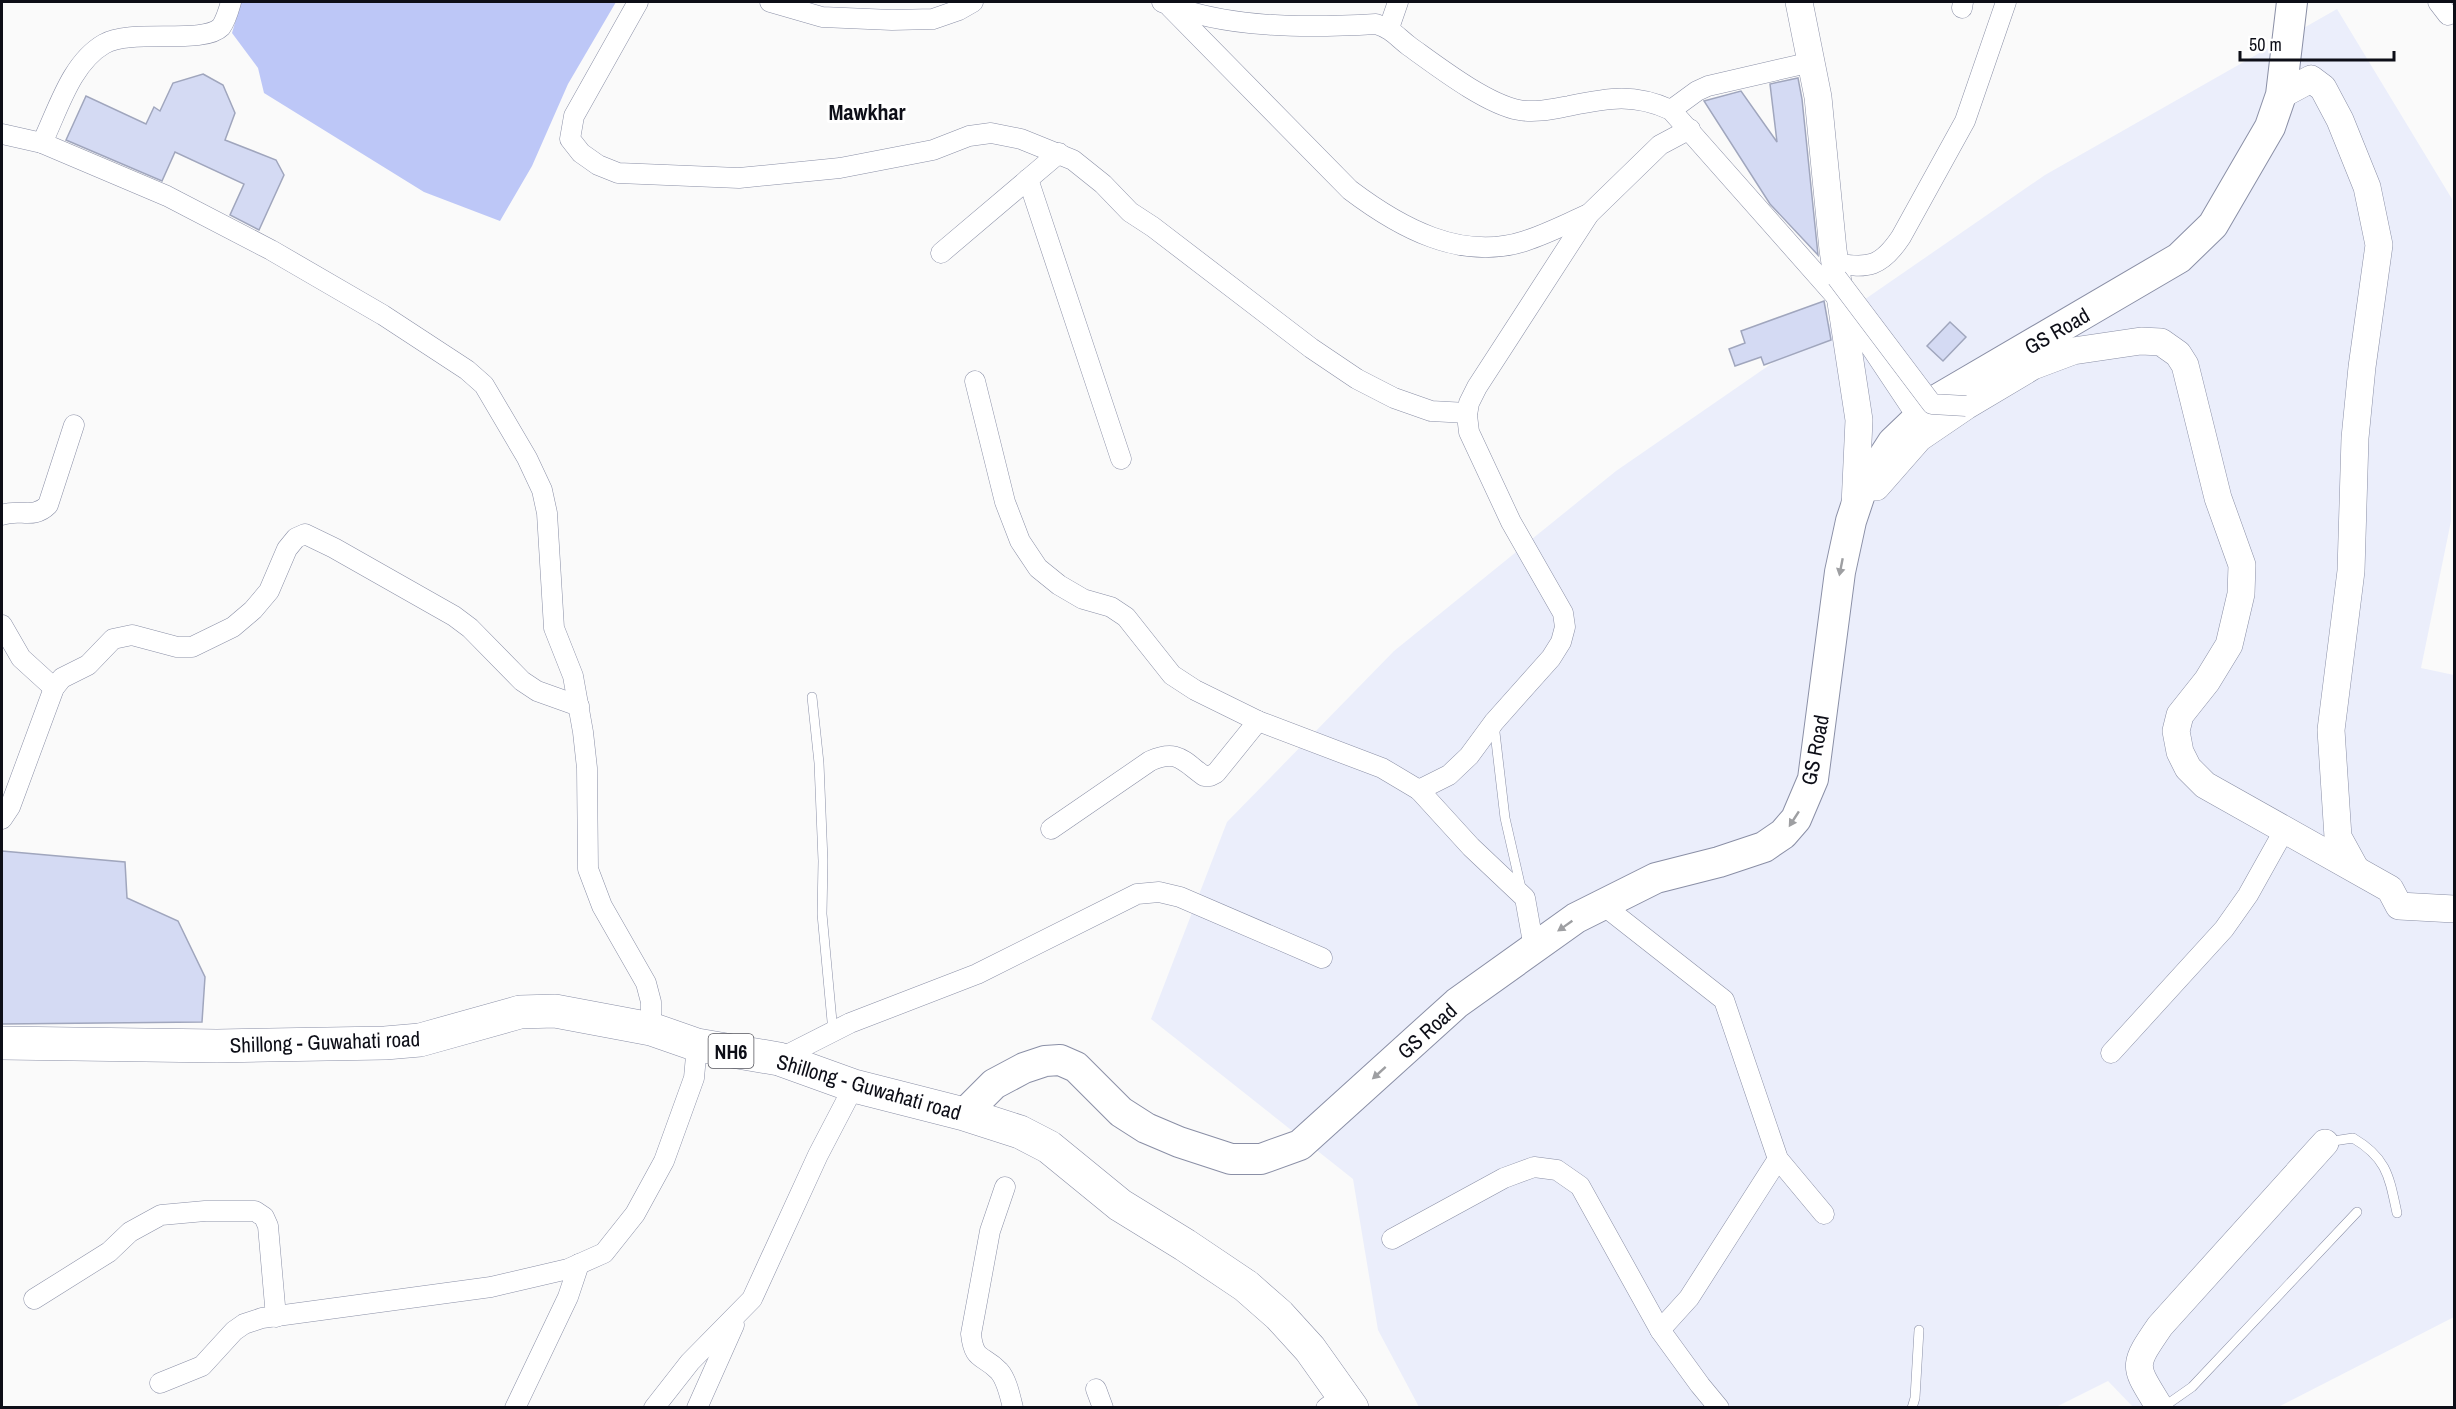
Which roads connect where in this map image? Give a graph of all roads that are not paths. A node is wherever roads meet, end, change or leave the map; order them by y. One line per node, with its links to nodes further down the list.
1 (231, 2): 16 (street)
2 (638, 2): 17 (street)
3 (770, 2): 4 (street)
4 (973, 2)
5 (1164, 2): 10 (street); 19 (street)
6 (1398, 2): 10 (street)
7 (1799, 2): 11 (street)
8 (2006, 2): 21 (street)
9 (2292, 2): 12 (main road, GS Road)
10 (1389, 28): 13 (street)
11 (1812, 62): 13 (street); 21 (street)
12 (2281, 96): 24 (main road, GS Road); 40 (street)
13 (1671, 110): 14 (street)
14 (1690, 129): 19 (street); 21 (street)
15 (2, 134): 16 (street)
16 (42, 143): 33 (street)
17 (1059, 153): 18 (street); 25 (street)
18 (1028, 179): 20 (street); 27 (street)
19 (1589, 214): 25 (street)
20 (941, 254)
21 (1837, 280): 24 (street, bridge); 28 (street)
22 (975, 381): 34 (street)
23 (1966, 406): 24 (street, bridge); 28 (street); 39 (street)
24 (1925, 411): 28 (main road, GS Road)
25 (1467, 413): 35 (street)
26 (74, 425): 29 (street)
27 (1121, 459)
28 (1855, 510): 42 (main road, GS Road, one-way to 42)
29 (2, 515)
30 (2, 625): 31 (street)
31 (54, 688): 33 (street); 37 (street)
32 (812, 697): 47 (lane)
33 (579, 706): 46 (street)
34 (1258, 721): 36 (street); 38 (street)
35 (1494, 722): 36 (street); 41 (lane)
36 (1419, 790): 41 (street)
37 (2, 819)
38 (1051, 829)
39 (2285, 829): 40 (street); 50 (street)
40 (2356, 869): 43 (street)
41 (1525, 898): 44 (street)
42 (1603, 905): 44 (main road, GS Road, one-way to 44); 55 (street)
43 (2454, 909)
44 (1534, 948): 53 (main road, GS Road, one-way to 53)
45 (1322, 958): 47 (street)
46 (651, 1029): 48 (highway, Shillong - Guwahati road / NH6); 49 (highway, Shillong - Guwahati road / NH6)
47 (833, 1032): 51 (street)
48 (2, 1043)
49 (697, 1045): 51 (highway, Shillong - Guwahati road / NH6); 61 (street)
50 (2111, 1053)
51 (779, 1059): 52 (highway, Shillong - Guwahati road / NH6)
52 (854, 1086): 53 (highway, Shillong - Guwahati road / NH6); 63 (street)
53 (964, 1114): 68 (highway, Shillong - Guwahati road / NH6)
54 (2325, 1143): 58 (lane); 75 (street)
55 (1778, 1159): 59 (street); 65 (street)
56 (1005, 1187): 72 (street)
57 (2357, 1212): 75 (lane)
58 (2397, 1213)
59 (1824, 1214)
60 (1392, 1239): 65 (street)
61 (579, 1264): 64 (street); 69 (street)
62 (34, 1299): 64 (street)
63 (739, 1314): 70 (street); 71 (street)
64 (276, 1317): 67 (street)
65 (1660, 1330): 73 (street)
66 (1919, 1330): 74 (lane)
67 (160, 1383)
68 (1341, 1403)
69 (515, 1407)
70 (654, 1407)
71 (697, 1407)
72 (1013, 1407)
73 (1719, 1407)
74 (1912, 1407)
75 (2161, 1407)

